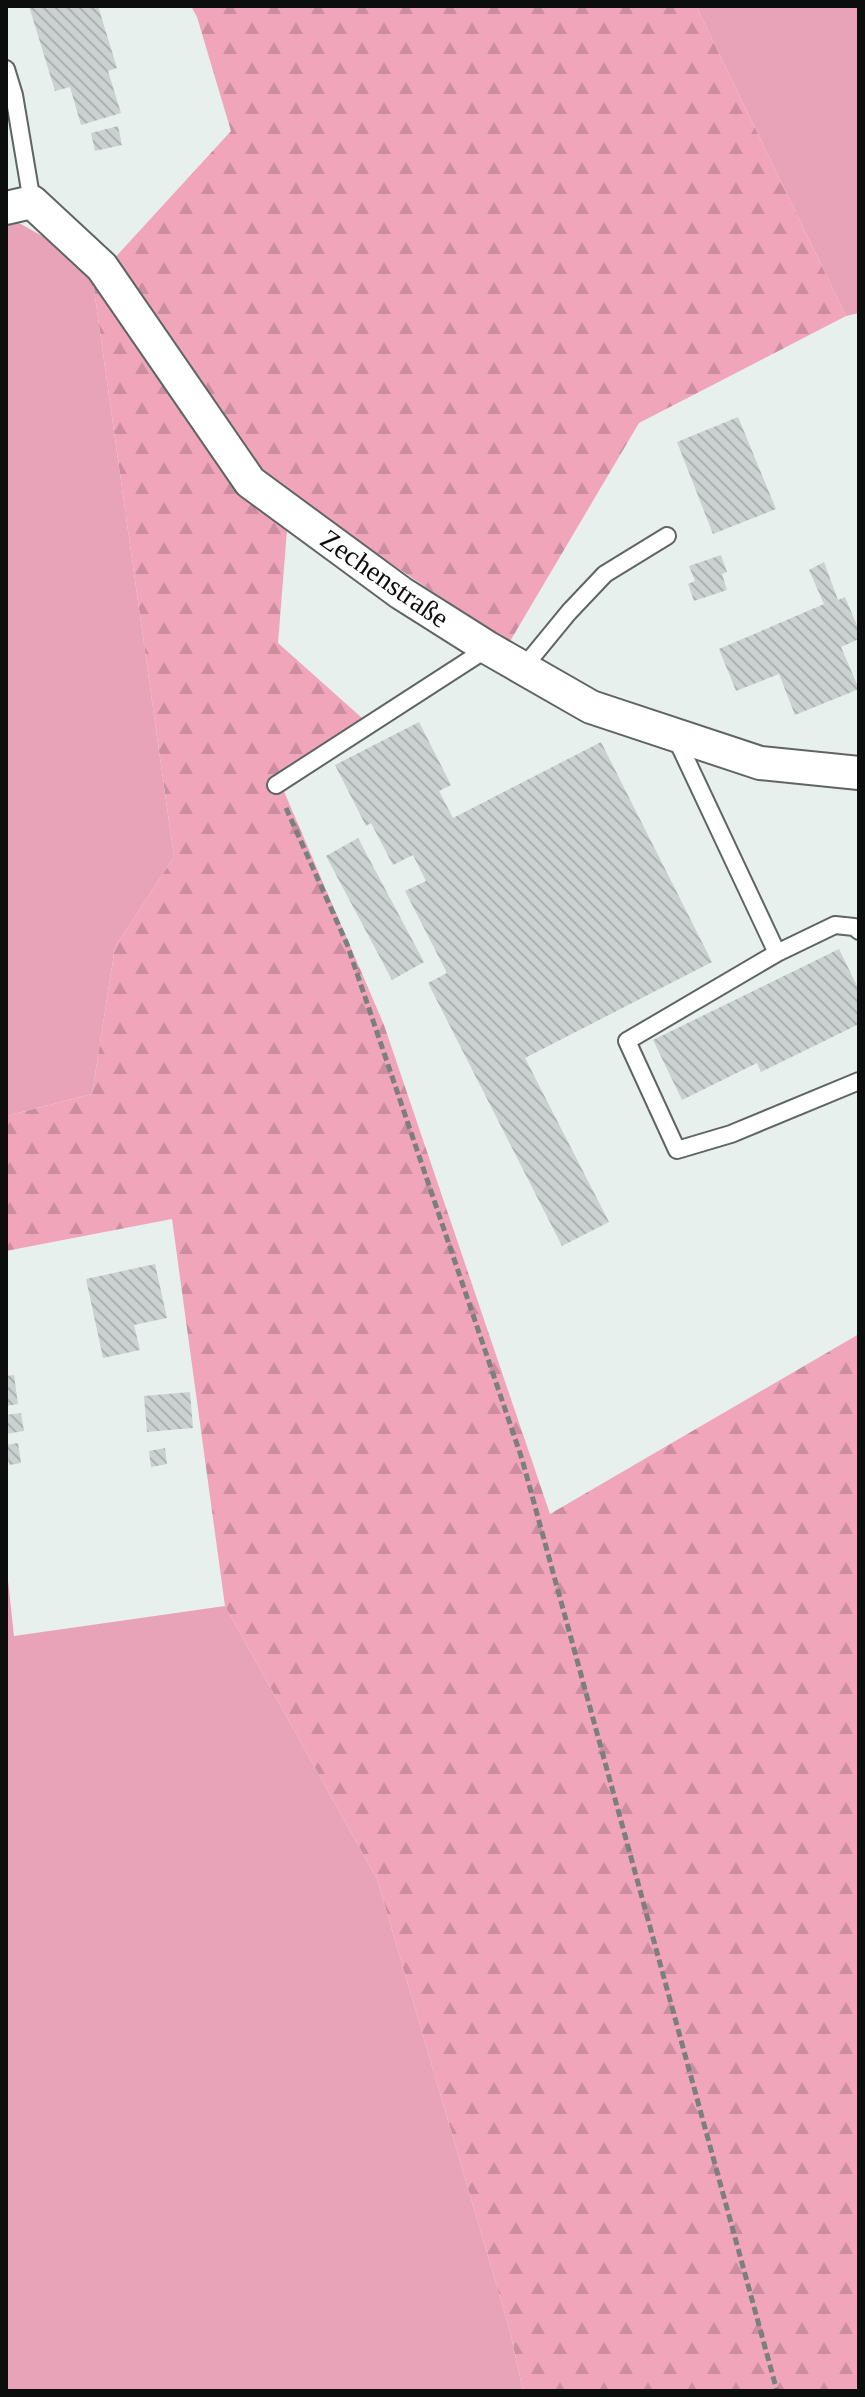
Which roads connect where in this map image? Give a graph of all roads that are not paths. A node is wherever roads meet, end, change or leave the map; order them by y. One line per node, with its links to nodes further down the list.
1 (6, 69): 2 (lane)
2 (19, 205): 4 (street, Zechenstraße)
3 (667, 536): 5 (lane)
4 (488, 648): 5 (street, Zechenstraße); 8 (lane)
5 (523, 668): 6 (street, Zechenstraße)
6 (674, 735): 7 (street, Zechenstraße); 10 (lane)
7 (859, 773)
8 (276, 785)
9 (859, 931): 10 (lane)
10 (777, 953): 11 (lane)
11 (859, 1081)

